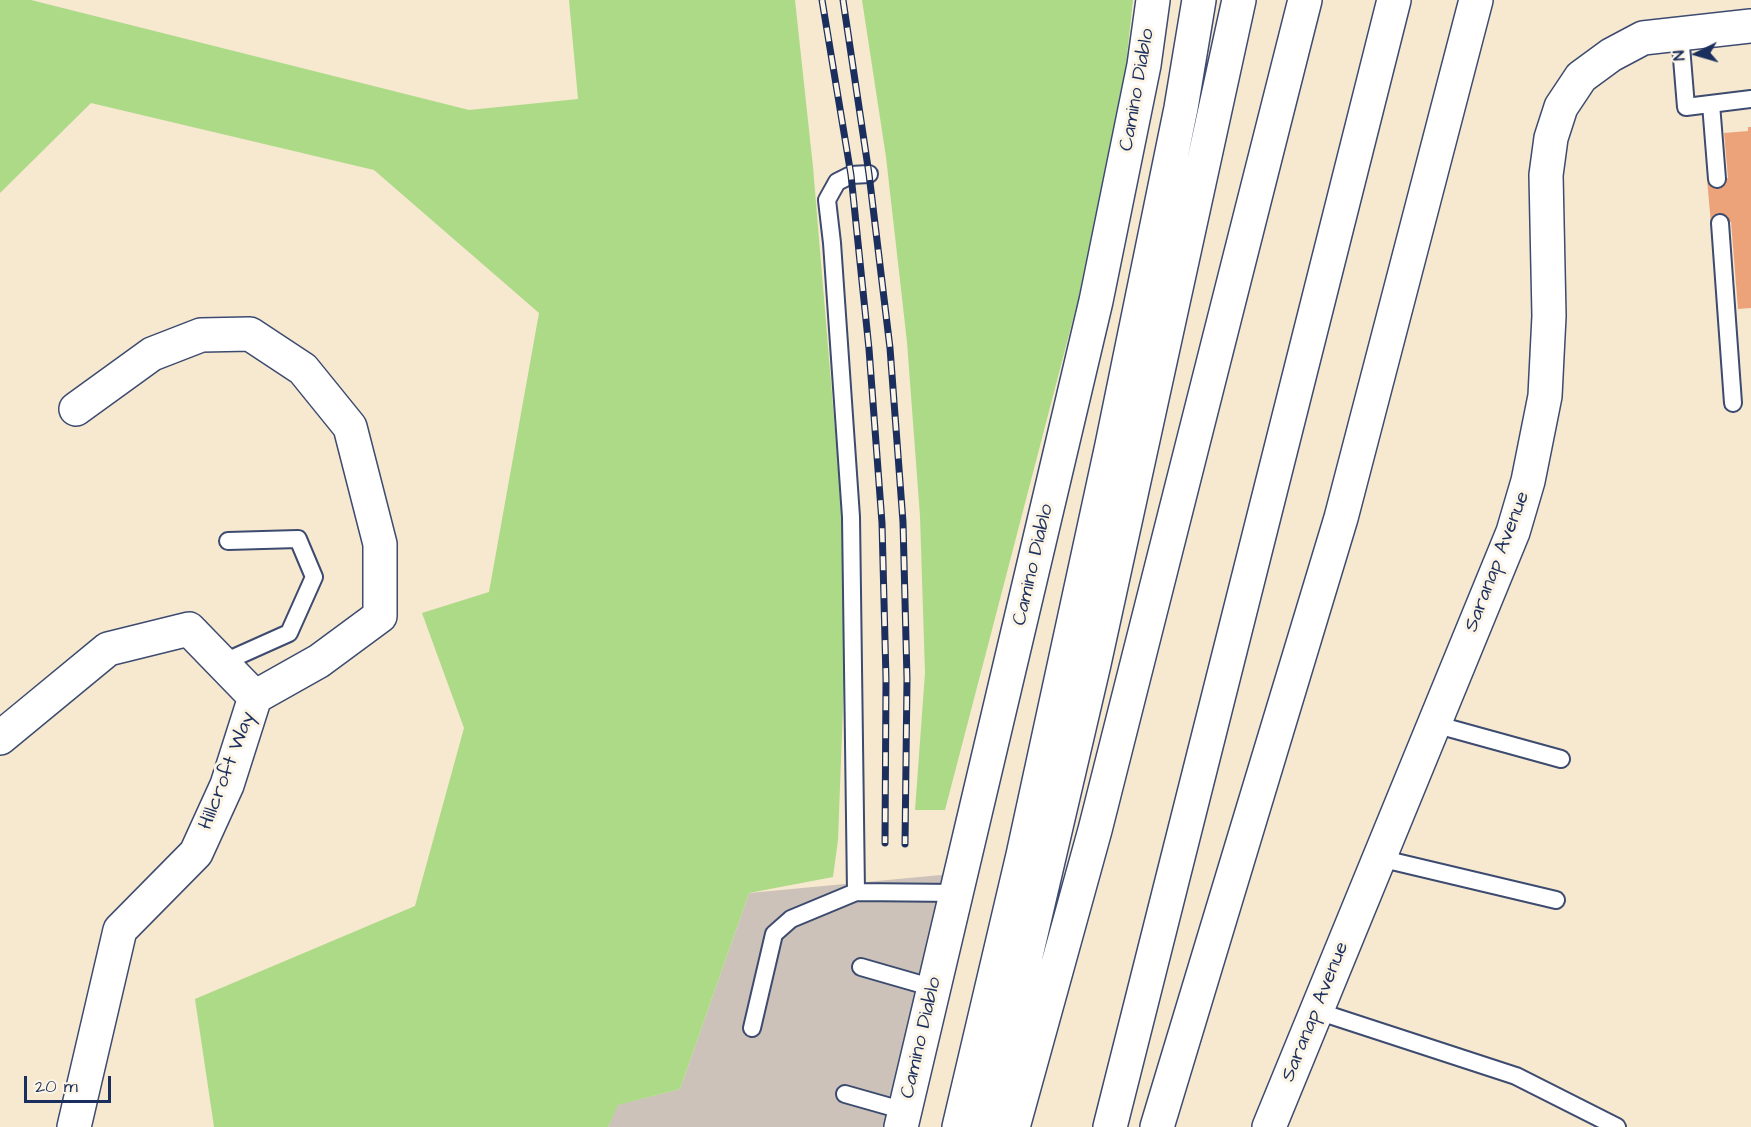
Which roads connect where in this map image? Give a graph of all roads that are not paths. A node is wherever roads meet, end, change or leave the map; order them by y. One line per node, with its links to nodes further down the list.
1 (1153, 0): 24 (main road, Camino Diablo)
2 (1199, 0): 33 (main road)
3 (1239, 0): 34 (main road)
4 (1305, 0): 35 (main road)
5 (1394, 0): 36 (main road)
6 (1476, 0): 37 (main road)
7 (1751, 26): 8 (main road, Saranap Avenue)
8 (1680, 34): 10 (lane); 19 (main road, Saranap Avenue)
9 (1751, 99): 10 (lane)
10 (1710, 104): 12 (lane)
11 (869, 174): 23 (lane)
12 (1717, 179)
13 (1720, 223): 14 (lane)
14 (1733, 403)
15 (76, 409): 18 (main road)
16 (228, 541): 17 (lane)
17 (222, 663): 18 (main road, Hillcroft Way); 20 (main road, Hillcroft Way)
18 (255, 697): 32 (main road, Hillcroft Way)
19 (1434, 724): 21 (lane); 22 (main road, Saranap Avenue)
20 (0, 738)
21 (1561, 759)
22 (1379, 858): 25 (lane); 28 (main road, Saranap Avenue)
23 (856, 892): 24 (lane); 29 (lane)
24 (957, 893): 27 (main road, Camino Diablo)
25 (1556, 900)
26 (861, 967): 27 (lane)
27 (934, 988): 31 (main road, Camino Diablo)
28 (1317, 1011): 38 (main road, Saranap Avenue); 39 (lane)
29 (752, 1028)
30 (845, 1094): 31 (lane)
31 (903, 1119)
32 (74, 1127)
33 (959, 1127)
34 (986, 1127)
35 (1013, 1127)
36 (1110, 1127)
37 (1156, 1127)
38 (1269, 1127)
39 (1617, 1127)

